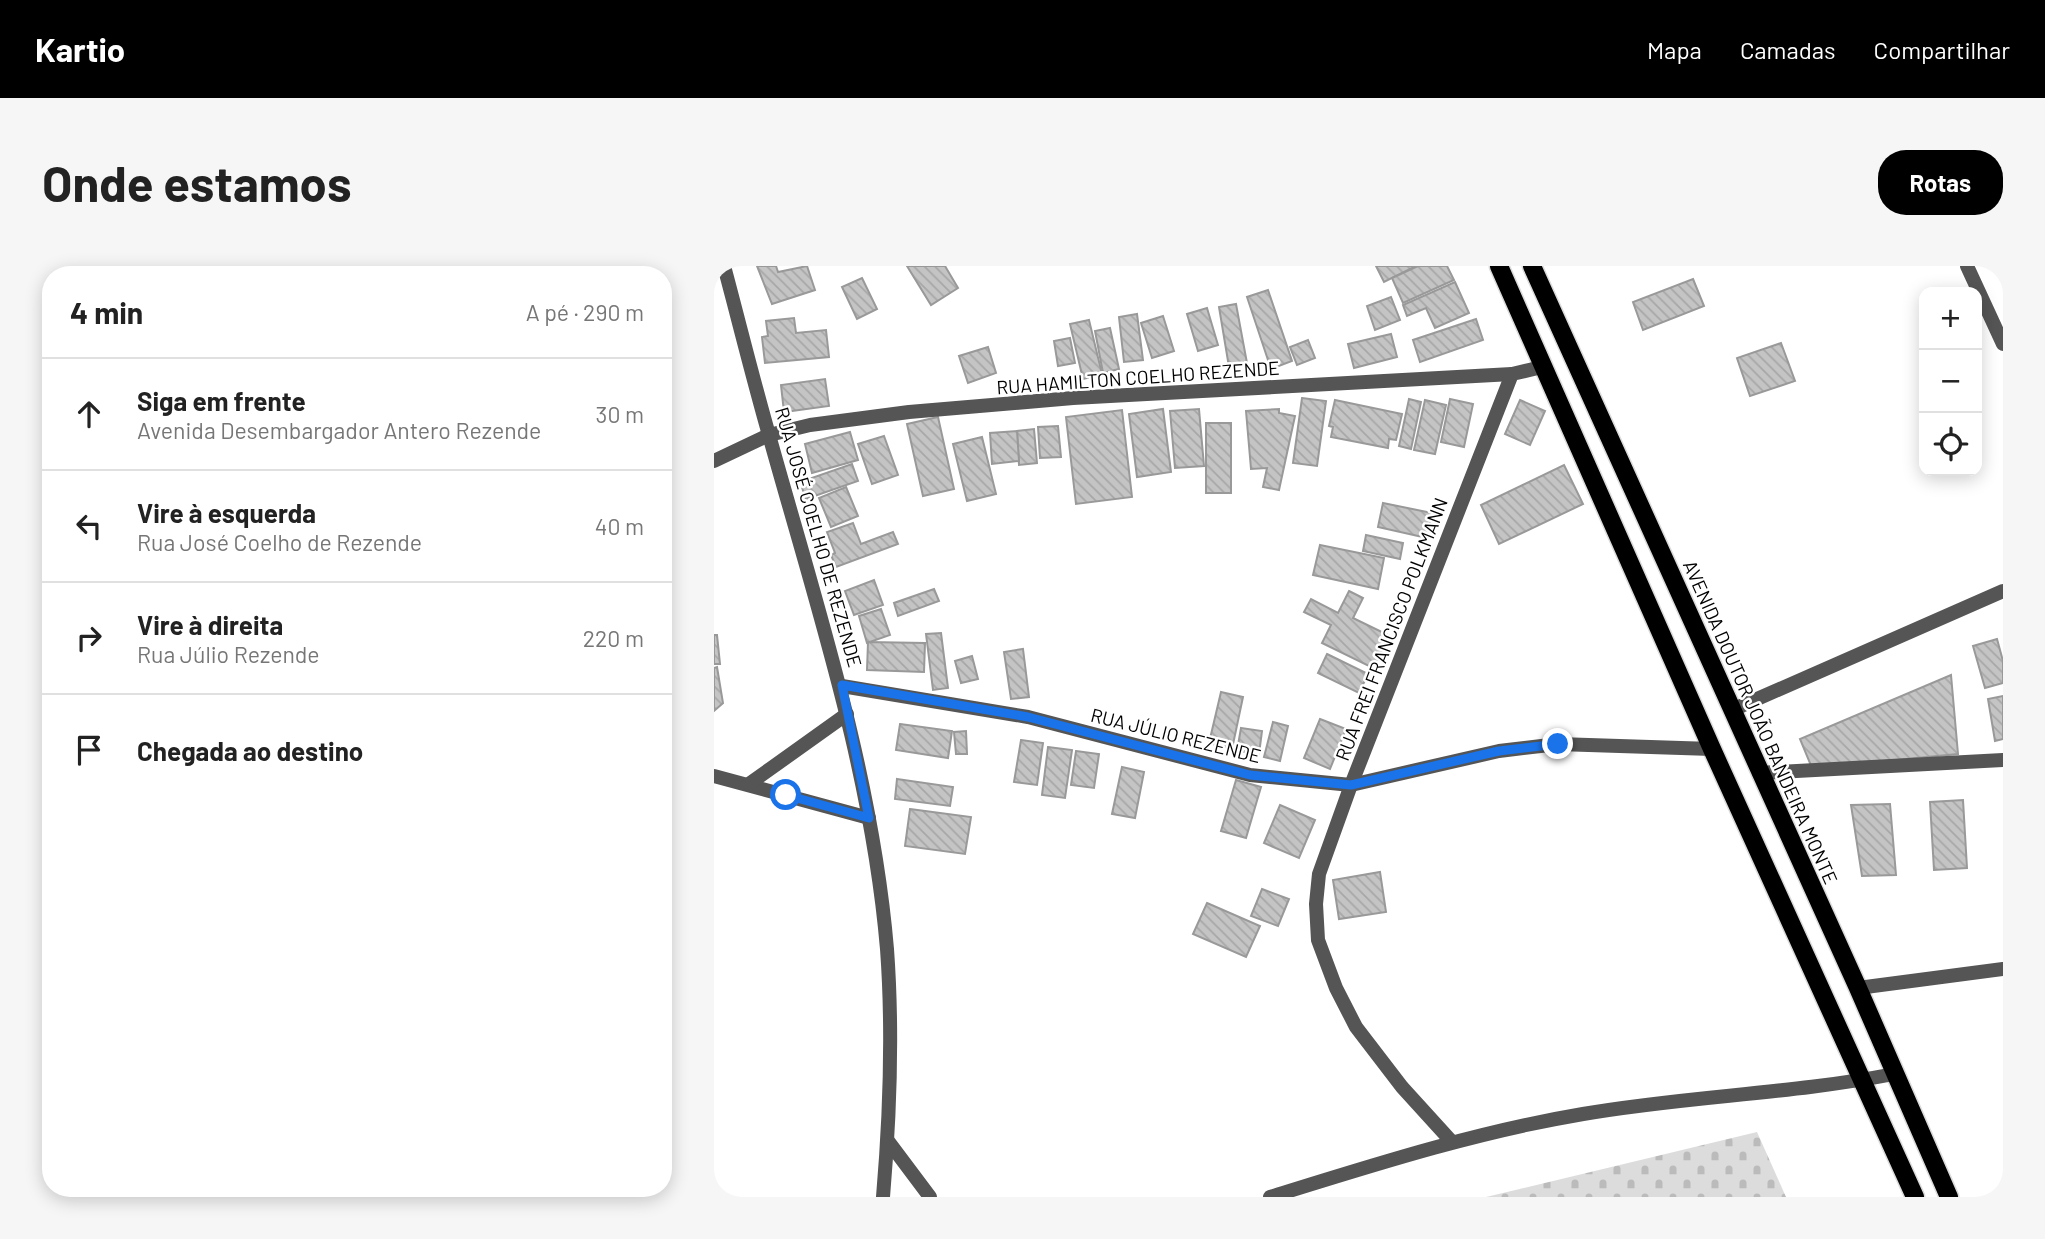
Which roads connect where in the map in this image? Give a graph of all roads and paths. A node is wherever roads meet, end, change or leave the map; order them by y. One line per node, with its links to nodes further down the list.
1 (724, 266): 5 (street); 9 (street, RUA JOSÉ COELHO DE REZENDE)
2 (1499, 266): 7 (main road)
3 (1532, 266): 13 (main road, AVENIDA DOUTOR JOÃO BANDEIRA MONTE)
4 (1967, 266): 6 (street)
5 (714, 267)
6 (2002, 340)
7 (1542, 367): 8 (street); 15 (main road)
8 (1512, 374): 9 (street, RUA HAMILTON COELHO REZENDE); 20 (street, RUA FREI FRANCISCO POLKMANN)
9 (769, 435): 10 (street, RUA HAMILTON COELHO REZENDE); 12 (street, RUA JOSÉ COELHO DE REZENDE)
10 (714, 461)
11 (2003, 591): 13 (street)
12 (842, 685): 14 (street, RUA JOSÉ COELHO DE REZENDE); 20 (street, RUA JÚLIO REZENDE)
13 (1732, 710): 17 (main road, AVENIDA DOUTOR JOÃO BANDEIRA MONTE)
14 (847, 714): 19 (street); 21 (street, RUA JOSÉ COELHO DE REZENDE)
15 (1712, 749): 20 (street, RUA JÚLIO REZENDE); 25 (main road)
16 (2003, 760): 17 (street)
17 (1759, 773): 23 (main road, AVENIDA DOUTOR JOÃO BANDEIRA MONTE)
18 (714, 776): 19 (street)
19 (749, 783): 21 (street)
20 (1351, 785): 27 (street, RUA FREI FRANCISCO POLKMANN)
21 (869, 818): 26 (street, RUA JOSÉ COELHO DE REZENDE)
22 (2003, 969): 23 (street)
23 (1858, 988): 24 (main road, AVENIDA DOUTOR JOÃO BANDEIRA MONTE)
24 (1894, 1074): 25 (street); 32 (main road, AVENIDA DOUTOR JOÃO BANDEIRA MONTE)
25 (1863, 1080): 27 (street); 31 (main road)
26 (888, 1141): 28 (street, RUA JOSÉ COELHO DE REZENDE); 29 (street)
27 (1451, 1142): 30 (street)
28 (883, 1197)
29 (930, 1197)
30 (1270, 1197)
31 (1915, 1197)
32 (1949, 1197)

